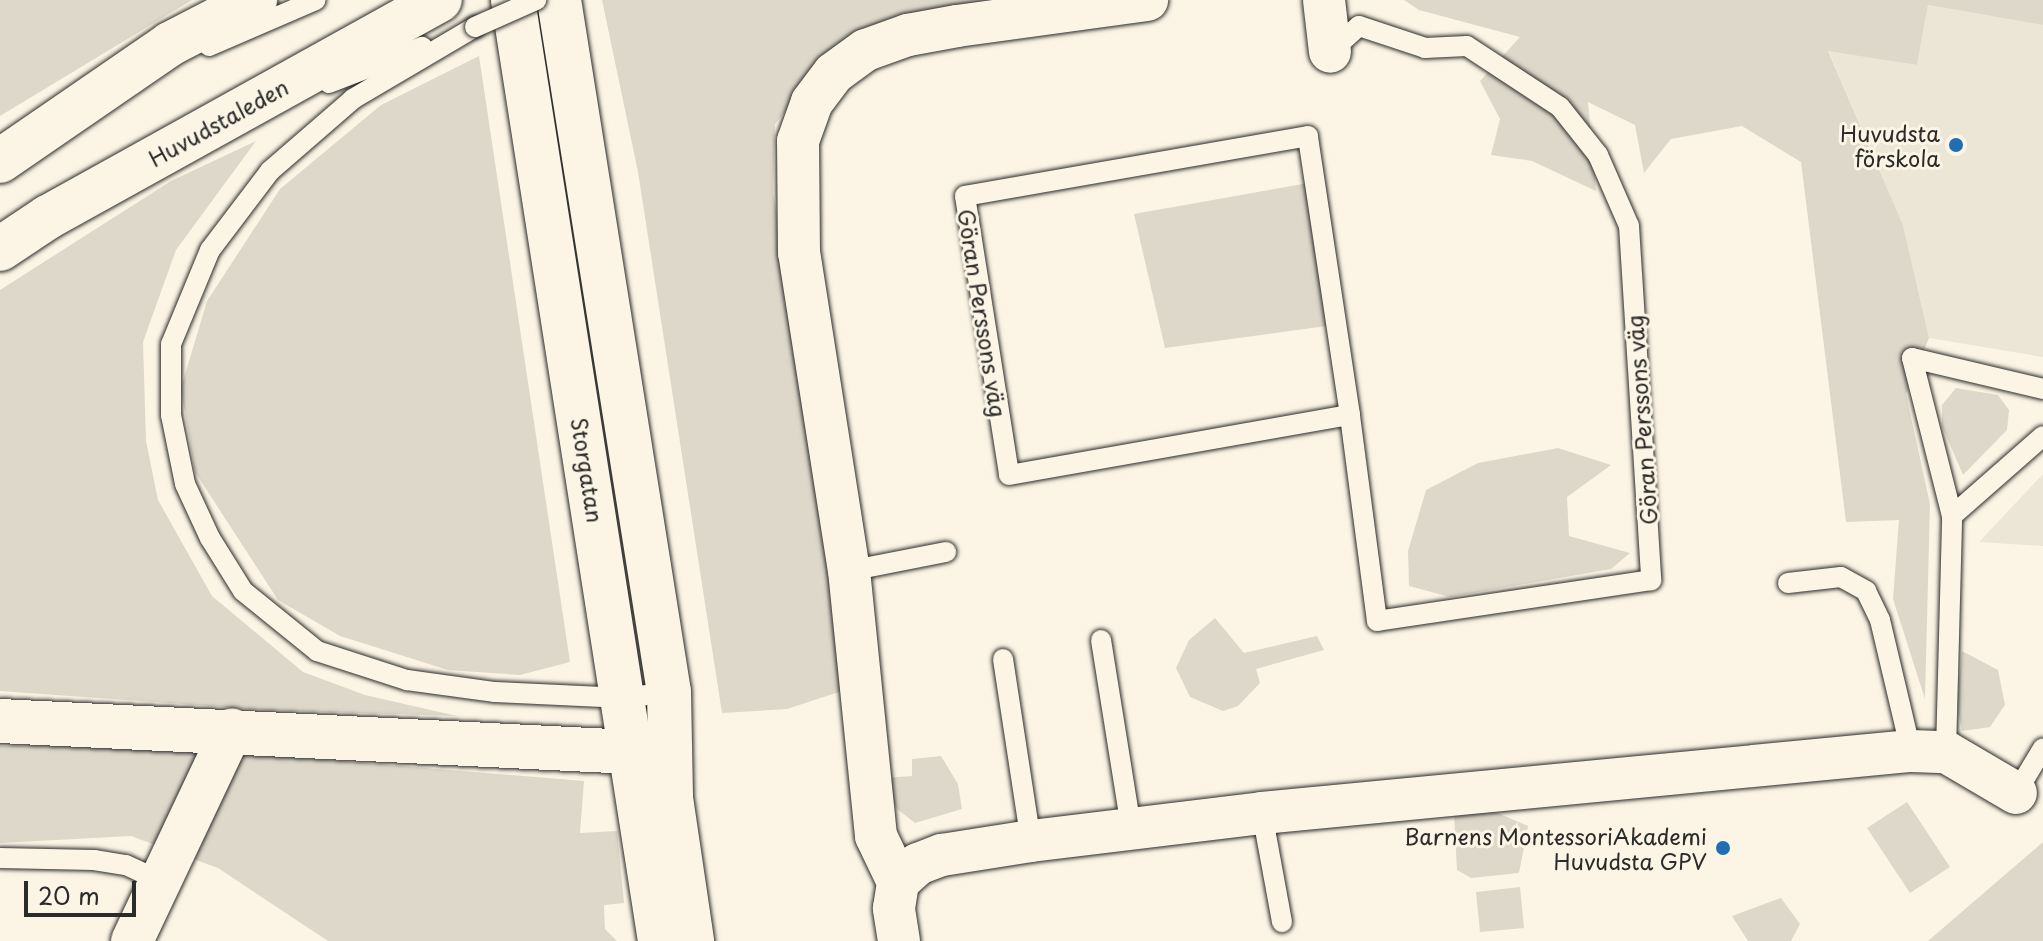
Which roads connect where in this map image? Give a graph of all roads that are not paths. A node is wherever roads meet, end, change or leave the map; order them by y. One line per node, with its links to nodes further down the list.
1 (255, 0): 11 (street)
2 (316, 0): 11 (lane)
3 (440, 0): 13 (street, Huvudstaleden)
4 (513, 0): 25 (street, Storgatan)
5 (536, 0): 9 (lane, bridge)
6 (559, 0): 24 (street, Storgatan)
7 (1147, 0): 20 (street)
8 (1324, 0): 10 (street, Göran Perssons väg)
9 (475, 27): 13 (lane); 25 (lane)
10 (1330, 52): 16 (lane, Göran Perssons väg)
11 (107, 91): 12 (street)
12 (0, 161)
13 (149, 161): 14 (street, Huvudstaleden)
14 (0, 249)
15 (2043, 389): 18 (lane)
16 (1350, 415): 16 (lane, Göran Perssons väg)
17 (2043, 436): 18 (lane)
18 (1952, 516): 30 (lane)
19 (946, 552): 20 (lane)
20 (849, 571): 37 (street)
21 (1788, 583): 30 (lane)
22 (1101, 640): 33 (lane)
23 (1003, 659): 34 (lane)
24 (669, 692): 25 (lane); 41 (street, Storgatan)
25 (624, 698): 29 (street, Storgatan)
26 (0, 721): 27 (street)
27 (232, 729): 29 (street); 36 (street)
28 (2043, 748): 31 (lane)
29 (631, 752): 40 (street, Storgatan)
30 (1928, 752): 31 (street); 32 (street)
31 (2016, 793)
32 (1262, 813): 33 (street); 38 (lane)
33 (1131, 828): 34 (street)
34 (1031, 841): 37 (street)
35 (0, 858): 36 (lane)
36 (162, 882): 39 (street)
37 (898, 882): 42 (street)
38 (1282, 922)
39 (132, 941)
40 (660, 941)
41 (692, 941)
42 (899, 941)

